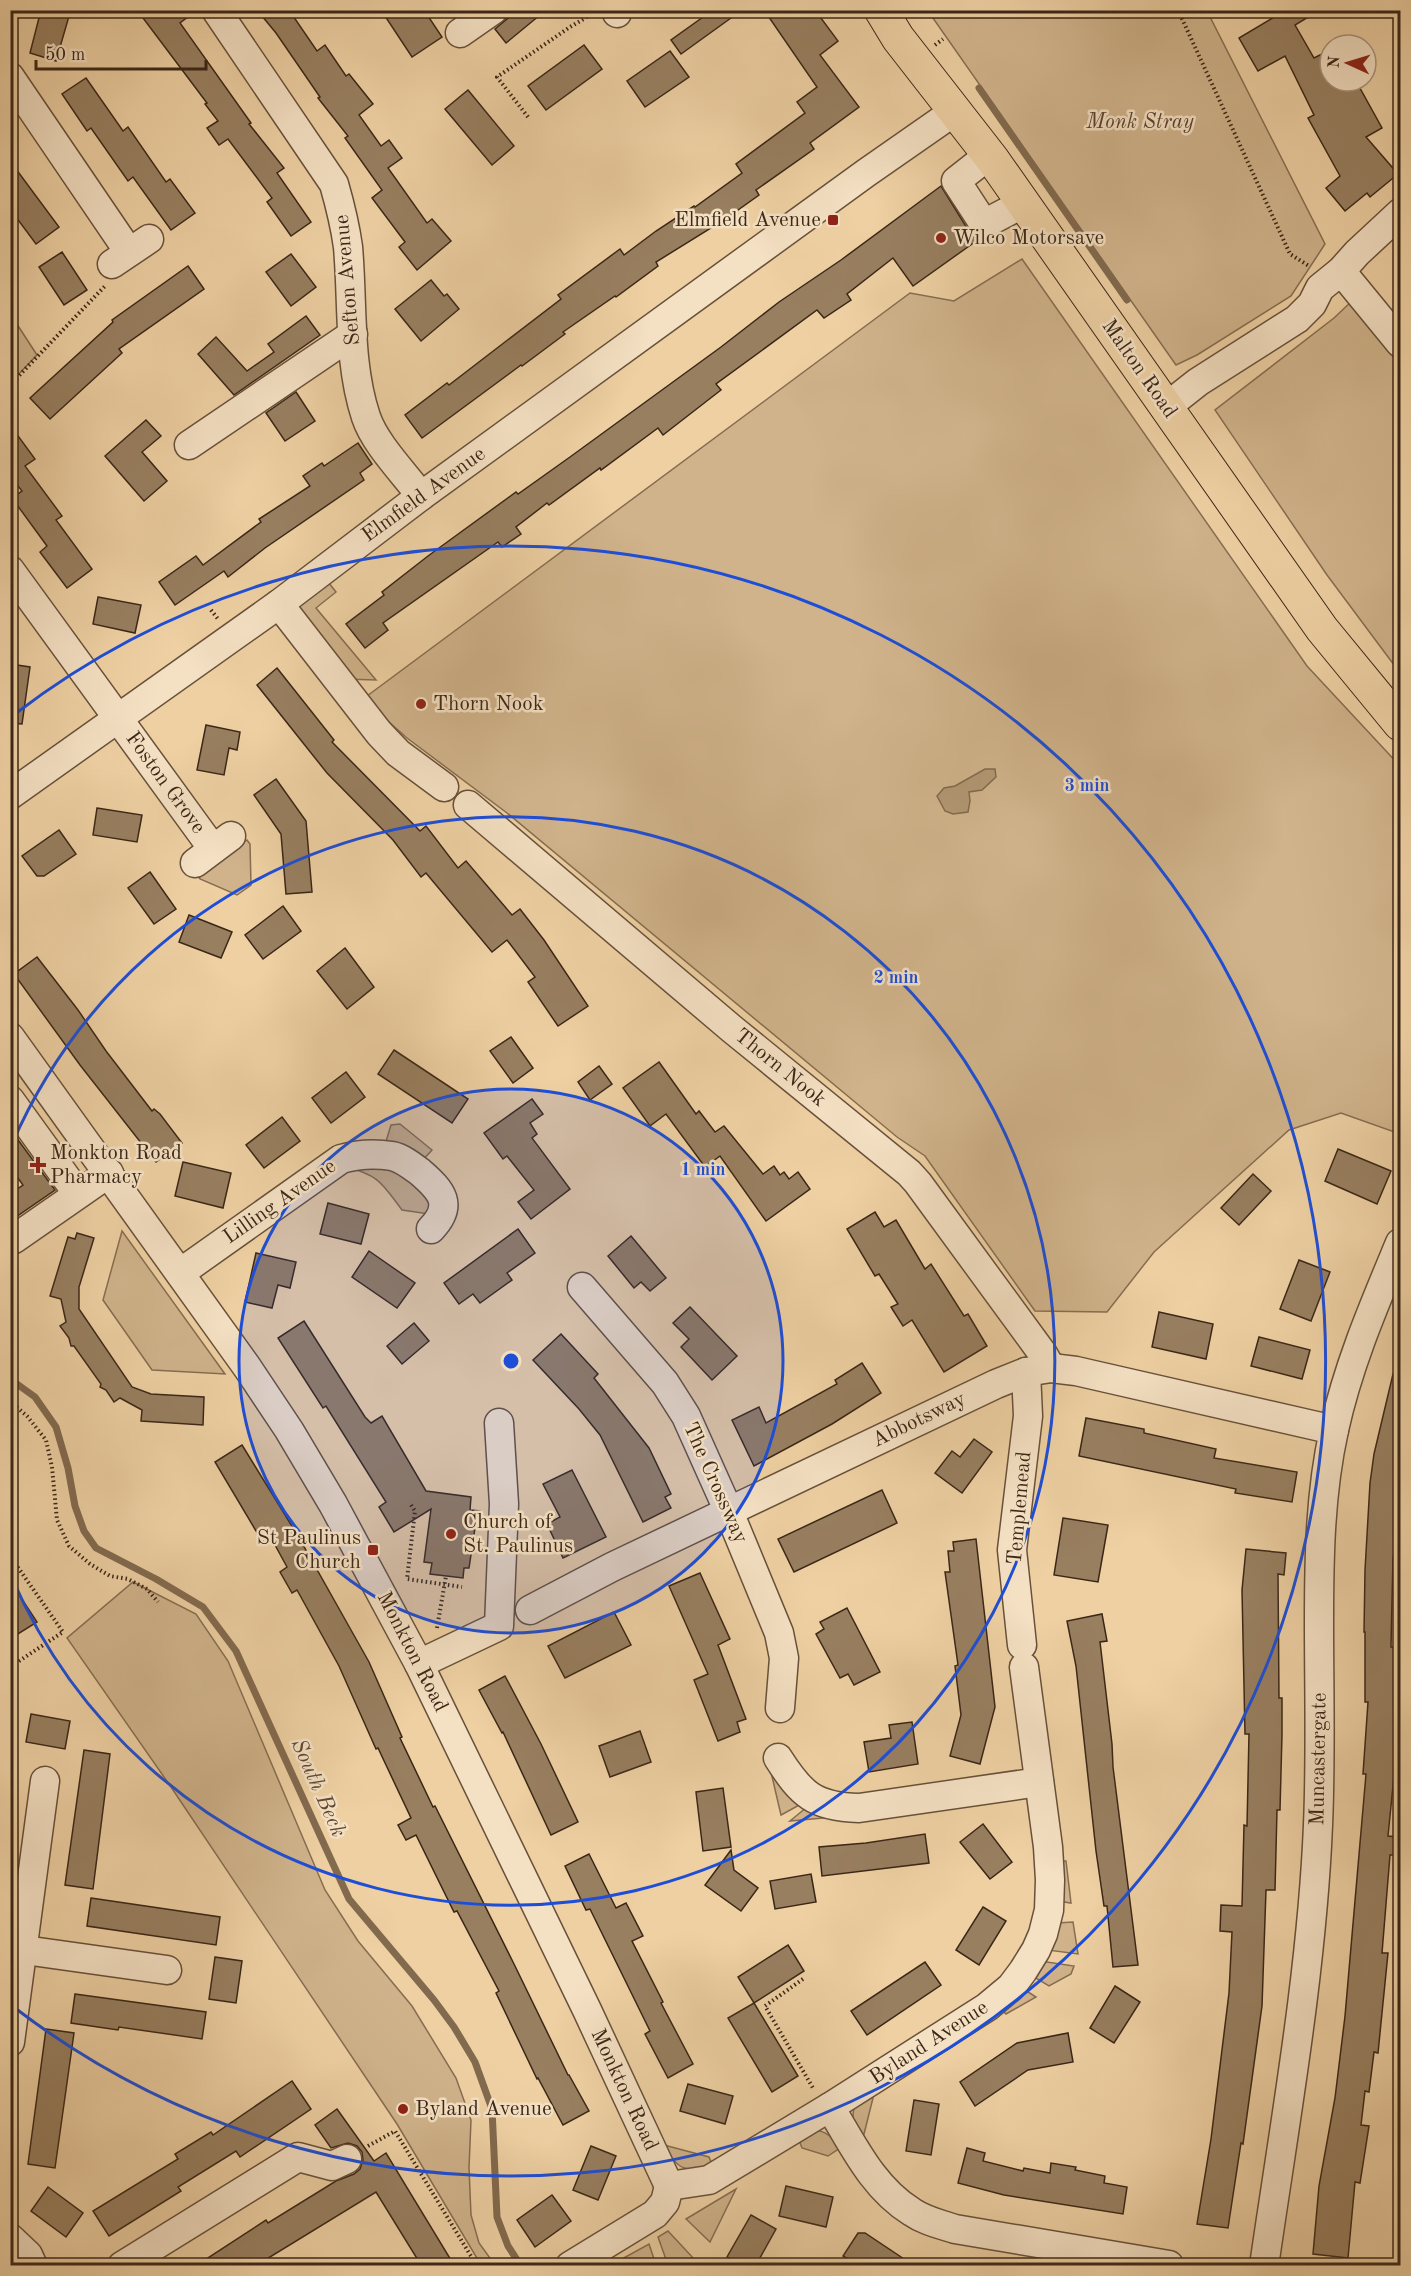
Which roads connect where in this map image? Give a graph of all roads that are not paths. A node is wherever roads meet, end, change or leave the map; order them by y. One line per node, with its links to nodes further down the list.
1 (216, 10): 12 (street, Sefton Avenue)
2 (493, 10): 4 (street)
3 (882, 10): 6 (main road, Malton Road)
4 (460, 33)
5 (10, 77): 10 (street)
6 (955, 111): 7 (main road, Malton Road); 16 (street, Elmfield Avenue)
7 (989, 155): 8 (main road, Malton Road); 8 (street)
8 (1024, 203): 14 (main road, Malton Road)
9 (1401, 213): 11 (street)
10 (130, 251)
11 (1331, 279): 13 (street); 14 (street)
12 (353, 334): 15 (street); 16 (street, Sefton Avenue)
13 (1401, 344)
14 (1165, 408): 20 (main road, Malton Road)
15 (189, 446)
16 (421, 496): 18 (street, Elmfield Avenue)
17 (10, 570): 19 (street, Foston Grove)
18 (279, 604): 19 (street, Elmfield Avenue); 21 (street)
19 (117, 718): 22 (street, Elmfield Avenue); 24 (street, Foston Grove)
20 (1401, 724)
21 (444, 787)
22 (10, 795)
23 (468, 805): 35 (street, Thorn Nook)
24 (213, 849)
25 (10, 1037): 26 (street, Monkton Road)
26 (21, 1073): 28 (street, Monkton Road)
27 (10, 1100): 29 (street)
28 (109, 1173): 29 (street); 33 (street, Monkton Road)
29 (78, 1194): 31 (street)
30 (431, 1229): 33 (street, Lilling Avenue)
31 (10, 1239)
32 (1398, 1255): 37 (street, Muncastergate)
33 (180, 1272): 41 (street, Monkton Road)
34 (582, 1287): 38 (street, The Crossway)
35 (1039, 1370): 37 (street); 38 (street, Abbotsway); 40 (street, Templemead)
36 (499, 1423): 41 (street)
37 (1334, 1430): 57 (street, Muncastergate)
38 (729, 1512): 39 (street, Abbotsway); 42 (street, The Crossway)
39 (530, 1610)
40 (1023, 1656): 45 (street, Byland Avenue)
41 (426, 1660): 51 (street, Monkton Road)
42 (780, 1708)
43 (778, 1758): 45 (street)
44 (45, 1781): 46 (street)
45 (1039, 1782): 49 (street, Byland Avenue)
46 (17, 1949): 47 (street); 48 (street)
47 (167, 1970)
48 (10, 2042)
49 (828, 2109): 51 (street, Byland Avenue); 56 (street)
50 (347, 2159): 54 (street)
51 (669, 2186): 55 (street)
52 (10, 2238): 53 (street)
53 (33, 2265)
54 (122, 2265)
55 (570, 2265)
56 (1169, 2265)
57 (1264, 2265)

